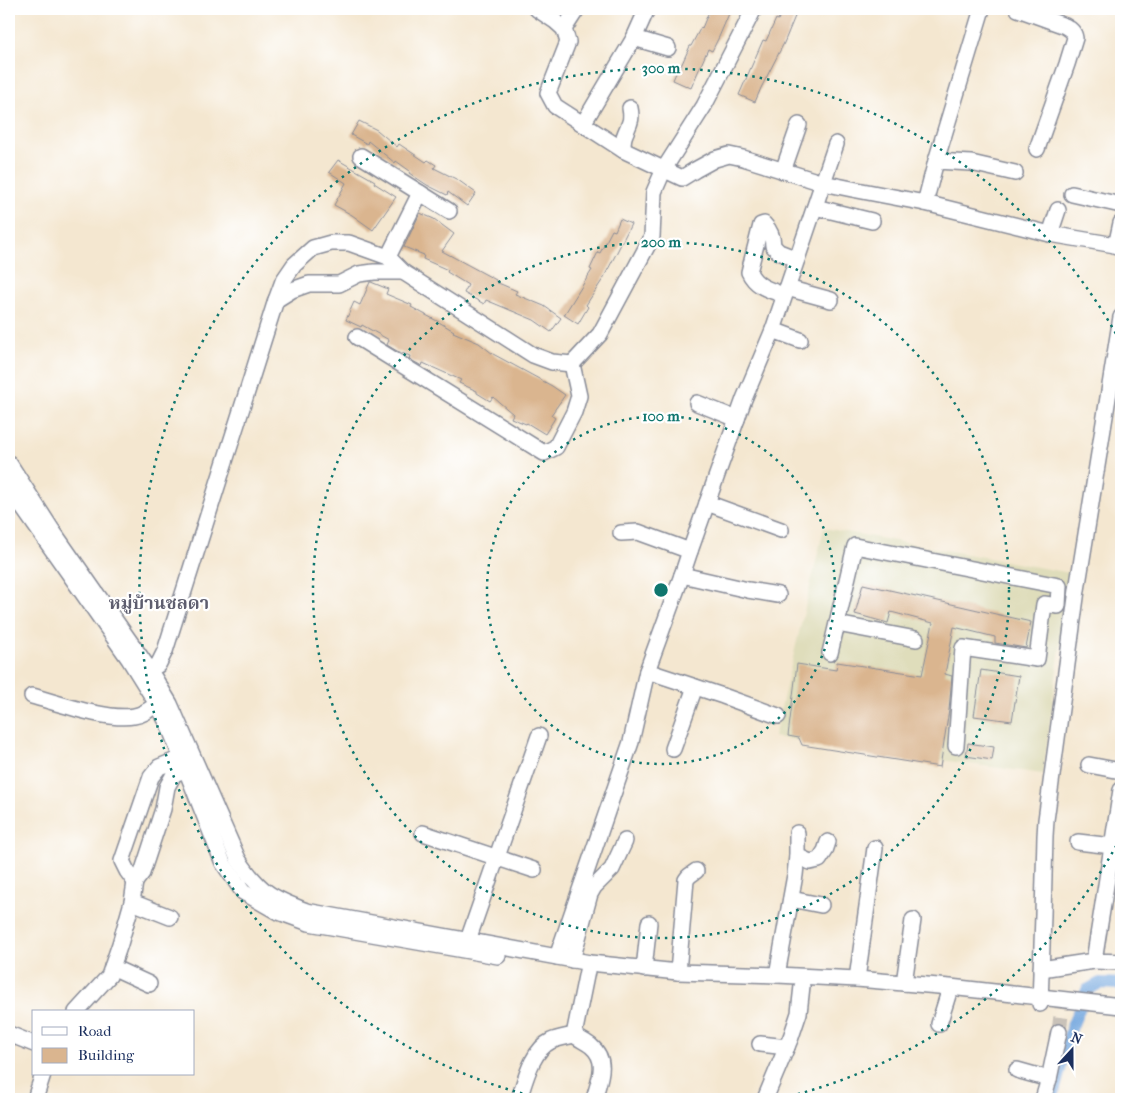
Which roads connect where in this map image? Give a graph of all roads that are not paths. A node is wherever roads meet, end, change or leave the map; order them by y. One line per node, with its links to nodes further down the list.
1 (537, 9): 7 (street)
2 (577, 9): 7 (street)
3 (647, 9): 8 (street)
4 (754, 9): 18 (street)
5 (982, 9): 17 (street)
6 (1018, 9): 14 (street)
7 (564, 29): 11 (street)
8 (634, 38): 9 (street); 11 (street)
9 (668, 48)
10 (630, 108): 15 (street)
11 (582, 124): 15 (street)
12 (799, 125): 19 (street)
13 (836, 144): 21 (street)
14 (1037, 149)
15 (624, 150): 18 (street)
16 (361, 156): 22 (street)
17 (936, 161): 20 (street); 24 (street)
18 (664, 169): 19 (street); 43 (street)
19 (783, 171): 21 (street)
20 (1015, 173)
21 (824, 183): 24 (street); 26 (street)
22 (420, 193): 28 (street); 33 (street)
23 (1072, 194): 25 (street)
24 (925, 202): 31 (street)
25 (1121, 205)
26 (815, 207): 29 (street); 34 (street)
27 (1058, 210): 31 (street)
28 (449, 211)
29 (872, 221)
30 (1121, 223): 32 (street)
31 (1050, 234): 32 (street)
32 (1118, 246)
33 (388, 257): 35 (street); 37 (street)
34 (797, 259): 36 (street); 36 (street)
35 (402, 272): 37 (street); 43 (street)
36 (785, 292): 38 (street); 40 (street)
37 (276, 300): 59 (street)
38 (831, 300)
39 (1121, 317): 55 (street)
40 (773, 330): 42 (street); 45 (street)
41 (358, 337): 43 (street)
42 (800, 340)
43 (572, 364)
44 (697, 403): 45 (street)
45 (737, 419): 48 (street)
46 (9, 463): 59 (street)
47 (9, 488): 59 (street)
48 (707, 503): 49 (street); 51 (street)
49 (781, 530)
50 (622, 533): 51 (street)
51 (690, 550): 52 (street)
52 (682, 575): 53 (street); 60 (street)
53 (778, 595)
54 (1058, 601): 55 (street); 56 (street); 66 (street)
55 (1075, 605): 98 (street)
56 (837, 624): 57 (street); 58 (street)
57 (916, 639)
58 (830, 653)
59 (144, 671): 63 (street); 92 (street)
60 (647, 671): 61 (street); 93 (street)
61 (695, 687): 64 (street); 67 (street)
62 (32, 696): 63 (street)
63 (157, 704): 68 (street)
64 (778, 716)
65 (539, 736): 82 (street)
66 (956, 746)
67 (673, 749)
68 (183, 764): 71 (street); 73 (street); 99 (street)
69 (1089, 766): 70 (street)
70 (1121, 772)
71 (148, 787): 73 (street); 85 (street)
72 (1121, 790): 79 (street)
73 (166, 794): 85 (street)
74 (423, 833): 82 (street)
75 (796, 833): 81 (street)
76 (624, 841): 93 (street)
77 (828, 842): 81 (street)
78 (1078, 842): 79 (street)
79 (1112, 846): 94 (street)
80 (875, 848): 102 (street)
81 (797, 856): 86 (street)
82 (496, 858): 83 (street); 92 (street)
83 (534, 870)
84 (696, 871): 100 (street)
85 (135, 882): 87 (street)
86 (791, 899): 88 (street); 101 (street)
87 (132, 902): 89 (street); 96 (street)
88 (821, 905)
89 (170, 917)
90 (912, 920): 103 (street)
91 (649, 922): 97 (street)
92 (468, 940): 93 (street)
93 (564, 958): 97 (street)
94 (1094, 961): 95 (street); 98 (street)
95 (1121, 962)
96 (112, 967): 104 (street); 110 (street)
97 (644, 969): 100 (street)
98 (1042, 969): 107 (street)
99 (587, 971): 105 (street); 115 (street)
100 (678, 972): 101 (street)
101 (777, 975): 102 (street)
102 (857, 979): 103 (street)
103 (904, 983): 107 (street)
104 (149, 984)
105 (802, 986): 106 (street); 118 (street)
106 (948, 995): 107 (street); 112 (street)
107 (1040, 1000): 109 (street)
108 (1121, 1006): 109 (street)
109 (1100, 1008): 111 (street)
110 (78, 1010)
111 (1121, 1015)
112 (939, 1024)
113 (1059, 1032): 121 (street)
114 (9, 1034): 116 (street)
115 (574, 1035): 123 (street); 124 (street)
116 (32, 1043)
117 (760, 1044): 118 (street)
118 (787, 1047): 125 (street)
119 (1016, 1070): 121 (street)
120 (42, 1076): 122 (street)
121 (1049, 1079): 126 (street)
122 (35, 1099)
123 (519, 1099)
124 (594, 1099)
125 (765, 1099)
126 (1043, 1099)

